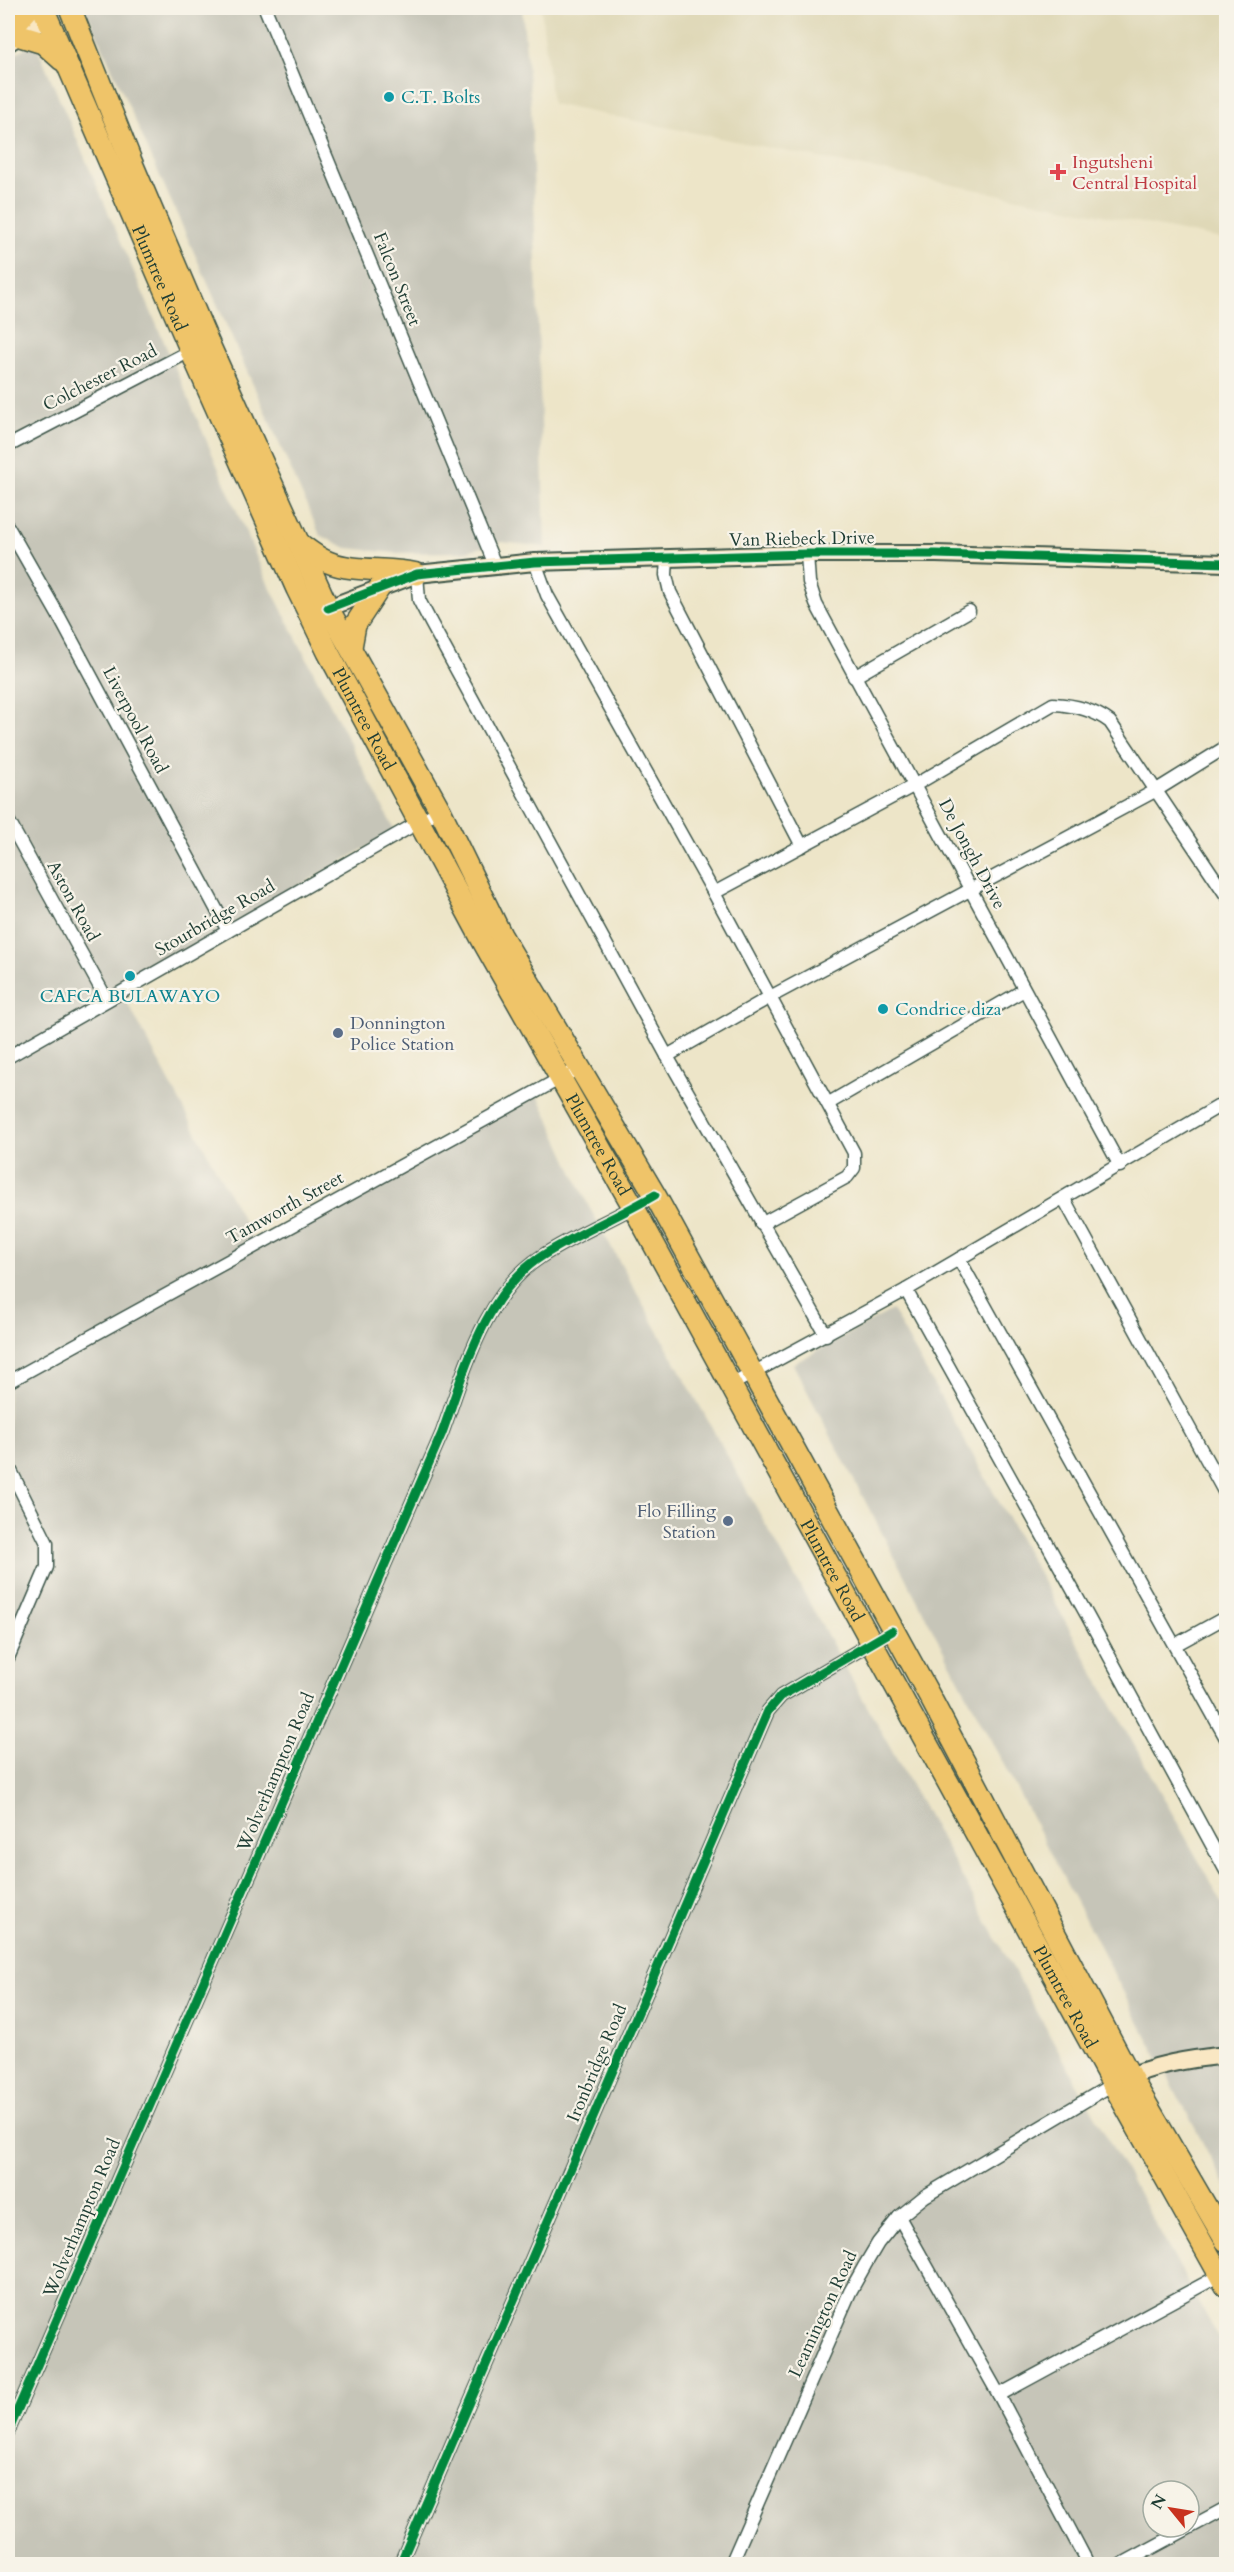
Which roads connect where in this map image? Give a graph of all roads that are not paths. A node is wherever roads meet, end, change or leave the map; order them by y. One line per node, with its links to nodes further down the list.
1 (70, 8): 5 (highway, Plumtree Road)
2 (265, 8): 15 (street, Falcon Street)
3 (42, 10): 4 (highway); 5 (highway); 6 (highway, Plumtree Road)
4 (12, 33): 6 (highway)
5 (81, 35): 7 (highway, Plumtree Road)
6 (67, 65): 7 (highway, Plumtree Road)
7 (200, 346): 8 (street, Colchester Road); 10 (highway, Plumtree Road); 18 (highway, Plumtree Road)
8 (8, 446)
9 (8, 527): 34 (street, Liverpool Road)
10 (299, 544): 16 (highway); 19 (highway, Plumtree Road)
11 (807, 554): 12 (street, Van Riebeck Drive); 14 (street, Van Riebeck Drive); 23 (street, De Jongh Drive)
12 (667, 558): 13 (street, Van Riebeck Drive); 30 (street)
13 (535, 562): 15 (street, Van Riebeck Drive); 32 (street)
14 (1227, 562)
15 (495, 565): 16 (street, Van Riebeck Drive)
16 (417, 574): 17 (street, Van Riebeck Drive); 38 (street)
17 (380, 587): 19 (street, Van Riebeck Drive); 21 (highway)
18 (297, 589): 19 (highway); 22 (highway, Plumtree Road)
19 (328, 608): 21 (highway, Plumtree Road); 22 (highway)
20 (969, 611): 23 (street)
21 (351, 647): 27 (highway, Plumtree Road)
22 (328, 652): 29 (highway, Plumtree Road)
23 (854, 677): 25 (street, De Jongh Drive)
24 (1227, 747): 26 (street)
25 (915, 785): 26 (street); 30 (street); 31 (street, De Jongh Drive)
26 (1155, 791): 31 (street); 33 (street)
27 (440, 810): 29 (street, Stourbridge Road); 40 (highway, Plumtree Road)
28 (8, 820): 37 (street, Aston Road)
29 (420, 820): 34 (street, Stourbridge Road); 41 (highway, Plumtree Road)
30 (802, 846): 32 (street)
31 (970, 889): 35 (street, De Jongh Drive); 36 (street)
32 (714, 893): 36 (street)
33 (1227, 895)
34 (228, 931): 37 (street, Stourbridge Road)
35 (1024, 990): 43 (street); 44 (street, De Jongh Drive)
36 (770, 997): 38 (street); 43 (street)
37 (107, 1000): 39 (street, Stourbridge Road)
38 (667, 1056): 48 (street)
39 (8, 1057)
40 (581, 1067): 41 (street, Tamworth Street); 45 (highway, Plumtree Road)
41 (559, 1078): 47 (highway, Plumtree Road); 53 (street, Tamworth Street)
42 (1227, 1102): 44 (street)
43 (829, 1103): 48 (street)
44 (1120, 1166): 46 (street)
45 (655, 1195): 47 (street, Wolverhampton Road); 52 (highway, Plumtree Road)
46 (1064, 1199): 49 (street); 56 (street)
47 (634, 1208): 54 (highway, Plumtree Road); 70 (street, Wolverhampton Road)
48 (761, 1224): 51 (street)
49 (959, 1259): 50 (street); 60 (street)
50 (906, 1290): 51 (street); 63 (street)
51 (826, 1335): 52 (street)
52 (753, 1373): 54 (street); 58 (highway, Plumtree Road)
53 (8, 1382)
54 (731, 1385): 59 (highway, Plumtree Road)
55 (8, 1465): 61 (street)
56 (1227, 1495)
57 (1227, 1617): 60 (street)
58 (892, 1631): 59 (street, Ironbridge Road); 65 (highway, Plumtree Road)
59 (870, 1642): 65 (highway, Plumtree Road); 72 (street, Ironbridge Road)
60 (1175, 1645): 62 (street)
61 (8, 1658)
62 (1227, 1738)
63 (1227, 1872)
64 (1227, 2055): 65 (street)
65 (1122, 2080): 66 (street, Leamington Road); 67 (highway, Plumtree Road); 68 (highway, Plumtree Road)
66 (899, 2217): 69 (street); 73 (street, Leamington Road)
67 (1227, 2241)
68 (1225, 2278): 69 (street)
69 (999, 2395): 74 (street)
70 (8, 2432)
71 (1227, 2508): 75 (street)
72 (400, 2565)
73 (731, 2565)
74 (1089, 2565)
75 (1122, 2565)

